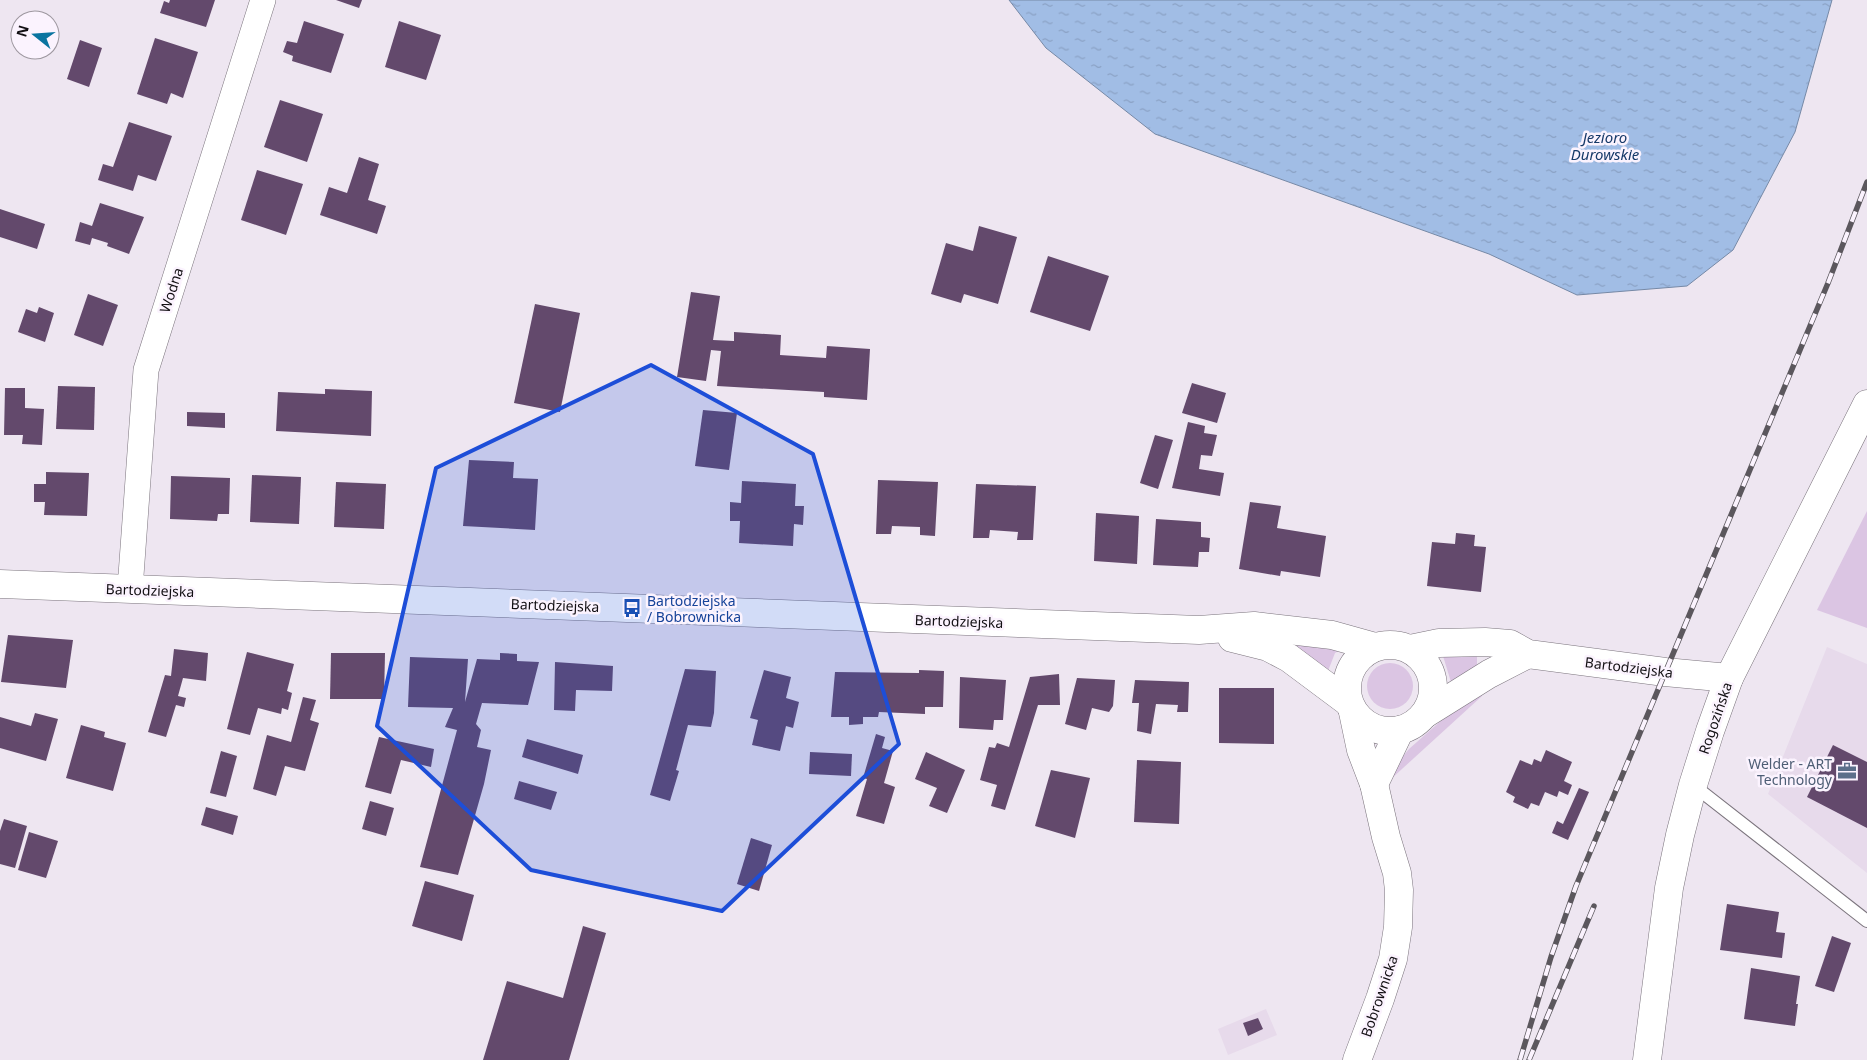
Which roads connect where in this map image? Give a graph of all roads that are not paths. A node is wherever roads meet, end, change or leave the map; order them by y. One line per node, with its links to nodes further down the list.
1 (263, 0): 4 (street, Wodna)
2 (1867, 404): 9 (street, Rogozińska)
3 (0, 584): 4 (street, Bartodziejska)
4 (130, 589): 5 (street, Bartodziejska)
5 (1199, 630): 6 (street, Bartodziejska); 10 (street, Bartodziejska)
6 (1375, 647): 7 (street); 10 (street)
7 (1410, 649): 8 (street, Bartodziejska); 11 (street)
8 (1528, 654): 9 (street, Bartodziejska); 11 (street)
9 (1729, 678): 14 (street, Rogozińska)
10 (1351, 707): 12 (street); 13 (street, Bobrownicka)
11 (1425, 714): 12 (street)
12 (1400, 730): 13 (street)
13 (1374, 784): 16 (street, Bobrownicka)
14 (1693, 785): 15 (lane); 17 (street, Rogozińska)
15 (1867, 922)
16 (1356, 1060)
17 (1647, 1060)

